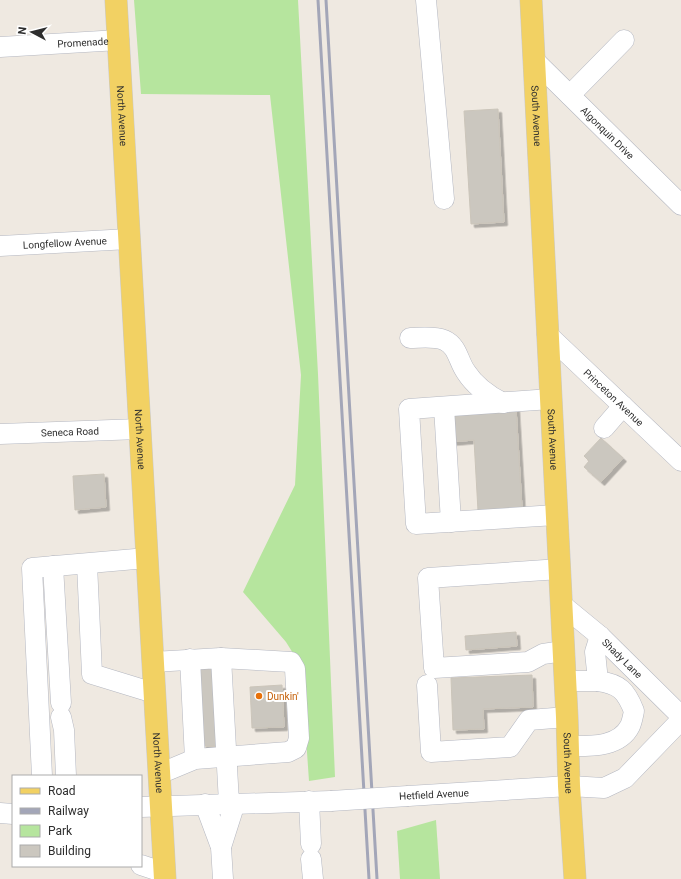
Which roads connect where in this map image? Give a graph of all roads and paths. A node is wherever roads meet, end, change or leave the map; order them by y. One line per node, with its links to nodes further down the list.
1 (116, 0): 4 (main road, North Avenue)
2 (426, 0): 9 (street)
3 (531, 0): 7 (main road, South Avenue)
4 (119, 40): 6 (street, Promenade); 11 (main road, North Avenue)
5 (624, 40): 8 (street)
6 (0, 42)
7 (535, 61): 8 (street, Algonquin Drive); 13 (main road, South Avenue)
8 (570, 95): 10 (street, Algonquin Drive)
9 (444, 199)
10 (681, 205)
11 (129, 239): 12 (street, Longfellow Avenue); 20 (main road, North Avenue)
12 (0, 246)
13 (547, 334): 15 (main road, South Avenue); 17 (street, Princeton Avenue)
14 (410, 338): 16 (street)
15 (551, 400): 16 (street); 23 (main road, South Avenue)
16 (503, 403): 18 (street)
17 (623, 406): 19 (street); 22 (street, Princeton Avenue)
18 (444, 407): 24 (street); 24 (street)
19 (604, 428)
20 (140, 429): 21 (street, Seneca Road); 25 (main road, North Avenue)
21 (0, 434)
22 (681, 461)
23 (556, 515): 24 (street); 28 (main road, South Avenue)
24 (451, 522)
25 (147, 558): 26 (street); 34 (main road, North Avenue)
26 (87, 564): 27 (street); 38 (street)
27 (53, 566): 48 (street); 49 (street)
28 (560, 569): 29 (main road, South Avenue); 31 (street)
29 (561, 604): 30 (street, Shady Lane); 31 (main road, South Avenue)
30 (600, 636): 36 (street); 39 (street, Shady Lane)
31 (563, 651): 35 (main road, South Avenue)
32 (221, 658): 33 (street); 45 (street); 45 (street)
33 (190, 659): 34 (street); 46 (street)
34 (153, 662): 38 (main road, North Avenue)
35 (565, 681): 36 (street); 42 (main road, South Avenue)
36 (598, 681): 40 (street)
37 (428, 685): 42 (street)
38 (154, 693): 47 (main road, North Avenue)
39 (662, 698): 40 (street); 41 (street, Shady Lane)
40 (634, 711): 44 (street)
41 (681, 716)
42 (567, 717): 44 (main road, South Avenue)
43 (681, 720): 50 (street, Hetfield Avenue)
44 (568, 746): 50 (main road, South Avenue)
45 (227, 757): 46 (street); 52 (street)
46 (195, 759): 47 (street)
47 (159, 774): 54 (main road, North Avenue)
48 (42, 775)
49 (66, 775)
50 (569, 786): 51 (street, Hetfield Avenue, bridge); 60 (main road, South Avenue)
51 (309, 801): 52 (street, Hetfield Avenue); 59 (street)
52 (232, 803): 53 (street, Hetfield Avenue); 55 (street)
53 (205, 804): 54 (street, Hetfield Avenue); 55 (street)
54 (151, 806): 57 (main road, North Avenue)
55 (221, 847): 58 (street)
56 (142, 865): 57 (street)
57 (165, 876)
58 (222, 879)
59 (313, 879)
60 (575, 879)

